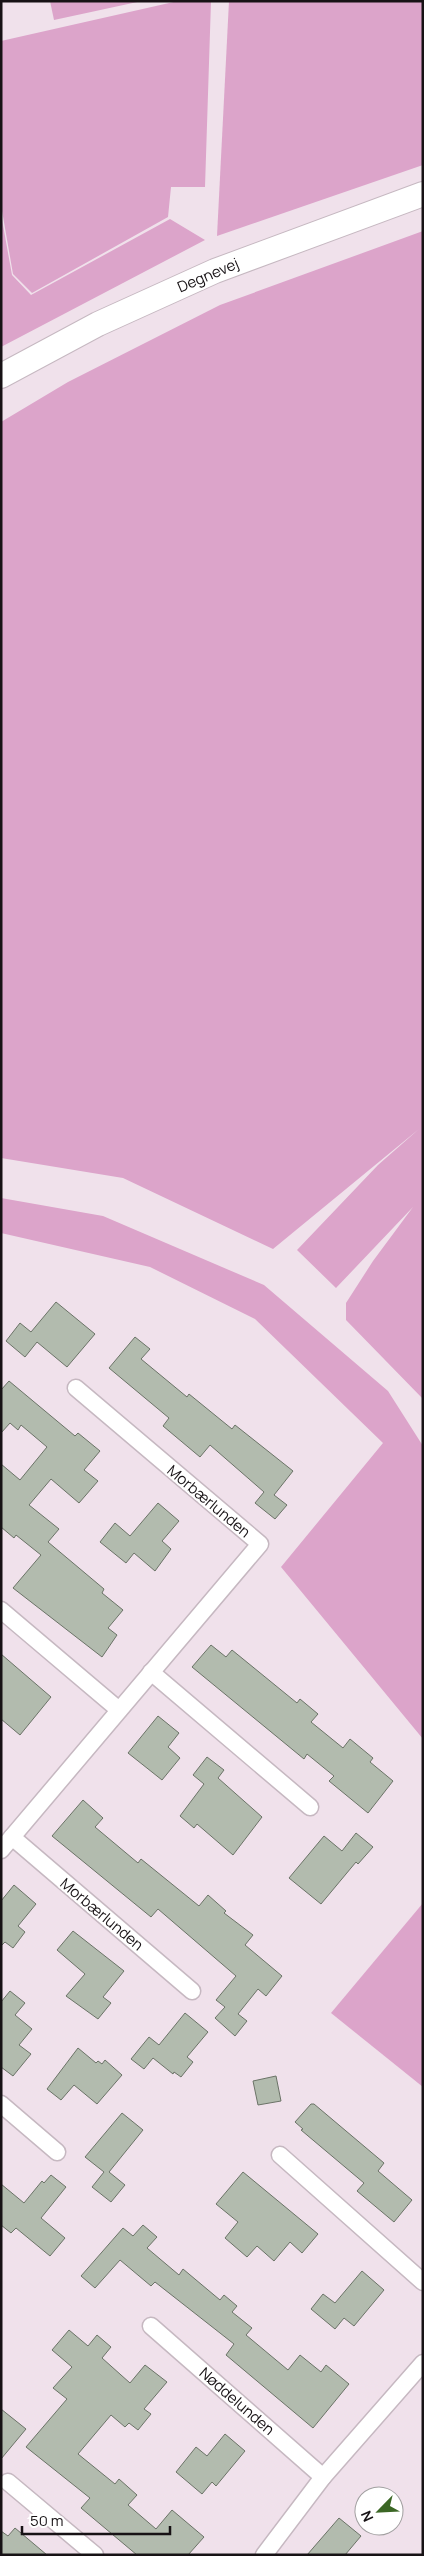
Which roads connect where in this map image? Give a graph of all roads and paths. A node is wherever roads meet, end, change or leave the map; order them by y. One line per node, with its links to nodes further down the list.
1 (423, 194): 2 (street, Degnevej)
2 (1, 376)
3 (76, 1388): 5 (street, Morbærlunden)
4 (1, 1610): 6 (street)
5 (151, 1672): 6 (street, Morbærlunden); 7 (street)
6 (119, 1710): 8 (street, Morbærlunden)
7 (310, 1807)
8 (6, 1844): 9 (street, Morbærlunden)
9 (192, 1990)
10 (1, 2104): 11 (street)
11 (57, 2152)
12 (280, 2155): 13 (street)
13 (423, 2282)
14 (151, 2326): 16 (street, Nøddelunden)
15 (423, 2363): 16 (street)
16 (323, 2477): 19 (street)
17 (8, 2482): 18 (street)
18 (95, 2555)
19 (264, 2555)

